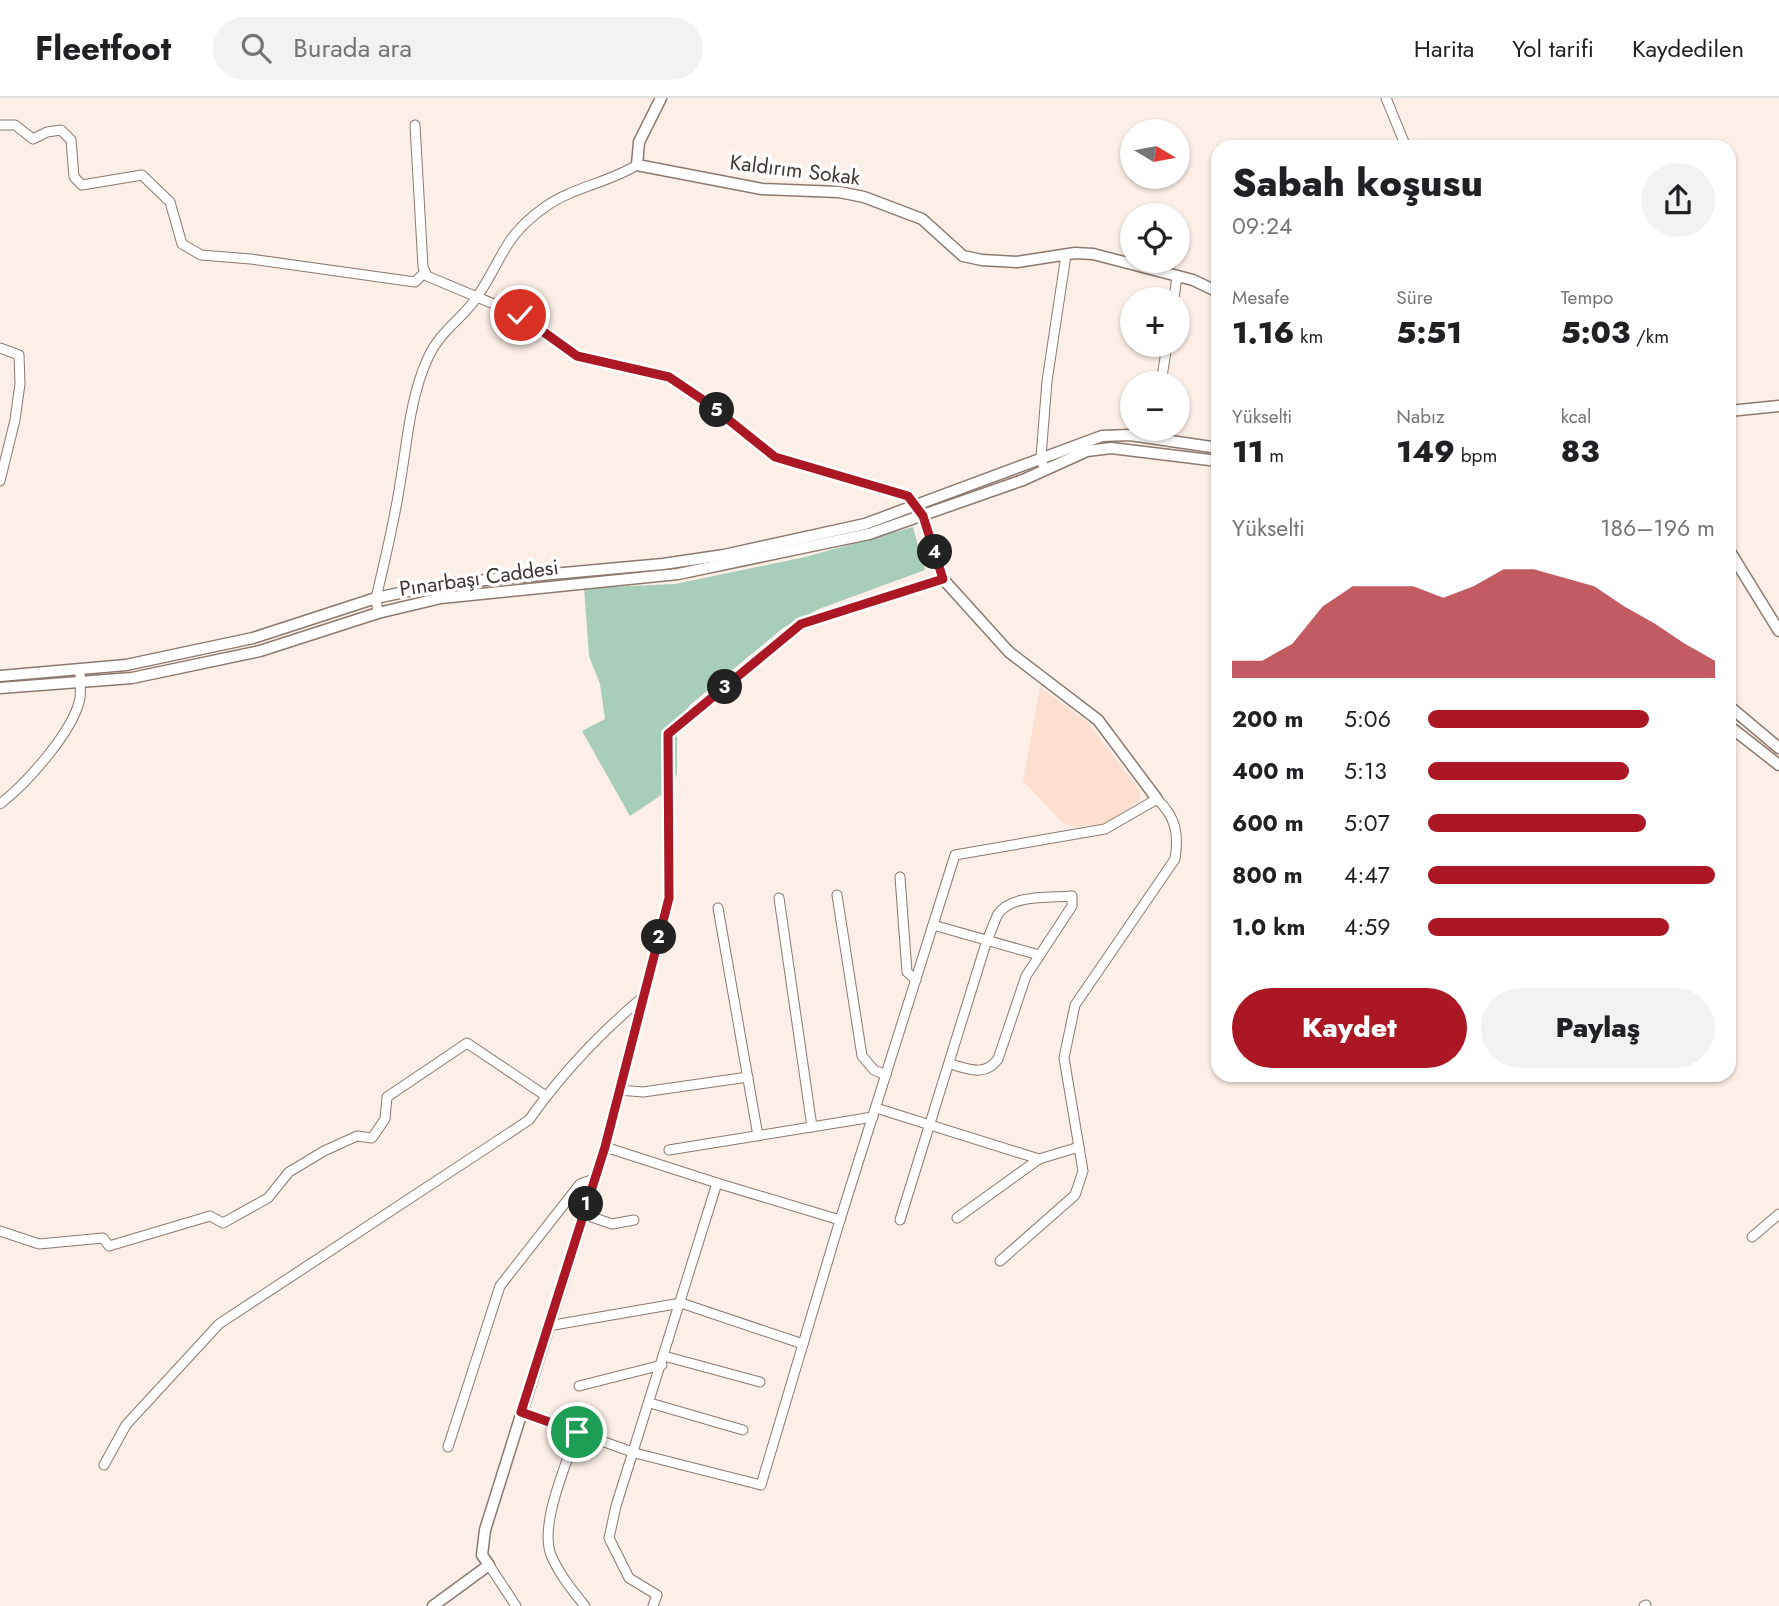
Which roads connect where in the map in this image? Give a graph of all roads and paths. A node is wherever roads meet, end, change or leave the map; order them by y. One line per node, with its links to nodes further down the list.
1 (661, 98): 6 (street)
2 (1386, 98): 5 (street)
3 (0, 125): 8 (street)
4 (415, 125): 8 (street)
5 (1403, 140)
6 (637, 165): 7 (street, Kaldırım Sokak); 12 (street)
7 (1066, 255): 9 (street, Kaldırım Sokak); 19 (street)
8 (424, 273): 12 (street)
9 (1177, 276): 10 (street); 11 (street, Kaldırım Sokak)
10 (1176, 287)
11 (1211, 289)
12 (478, 297): 23 (street); 26 (street)
13 (0, 348): 22 (street)
14 (1779, 406): 15 (street)
15 (1736, 410)
16 (1120, 435): 19 (street)
17 (1190, 441): 18 (street)
18 (1211, 445)
19 (1041, 457): 21 (street); 23 (street)
20 (1211, 460): 21 (street)
21 (1045, 470): 23 (street)
22 (0, 481)
23 (921, 511): 25 (street); 26 (street); 27 (street, Pınarbaşı Caddesi)
24 (1736, 561): 28 (street)
25 (943, 579): 37 (street); 47 (street)
26 (376, 598): 27 (street); 29 (street)
27 (378, 613): 31 (street, Pınarbaşı Caddesi)
28 (1779, 631)
29 (80, 671): 30 (street); 31 (street)
30 (0, 676)
31 (80, 683): 32 (street, Pınarbaşı Caddesi); 38 (street)
32 (0, 688)
33 (1736, 712): 35 (street)
34 (1736, 731): 36 (street)
35 (1779, 748)
36 (1779, 765)
37 (1157, 799): 43 (street); 58 (street)
38 (0, 804)
39 (900, 877): 46 (street)
40 (837, 895): 49 (street)
41 (779, 898): 55 (street)
42 (718, 908): 50 (street)
43 (933, 925): 44 (street); 46 (street)
44 (988, 940): 45 (street); 45 (street); 48 (street)
45 (1039, 955): 48 (street)
46 (916, 980): 49 (street)
47 (643, 997): 51 (street); 52 (street)
48 (950, 1064): 54 (street)
49 (886, 1075): 53 (street)
50 (748, 1077): 51 (street); 56 (street)
51 (619, 1090): 57 (street)
52 (546, 1096): 69 (street); 84 (street)
53 (874, 1112): 54 (street); 55 (street); 67 (street)
54 (932, 1126): 60 (street); 68 (street)
55 (812, 1127): 56 (street)
56 (758, 1136): 59 (street)
57 (605, 1147): 61 (street); 62 (street)
58 (1079, 1147): 60 (street); 71 (street)
59 (669, 1150)
60 (1039, 1159): 65 (street)
61 (594, 1179): 63 (street); 82 (street)
62 (717, 1183): 67 (street); 72 (street)
63 (583, 1214): 66 (street); 73 (street)
64 (1779, 1214): 70 (street)
65 (957, 1218)
66 (634, 1220)
67 (840, 1220): 74 (street)
68 (900, 1220)
69 (0, 1231)
70 (1752, 1237)
71 (1000, 1261)
72 (681, 1303): 73 (street); 74 (street); 75 (street)
73 (548, 1326): 79 (street)
74 (803, 1344): 83 (street)
75 (663, 1360): 76 (street); 77 (street); 78 (street)
76 (760, 1382)
77 (579, 1386)
78 (650, 1404): 80 (street); 83 (street)
79 (521, 1412): 81 (street); 85 (street)
80 (743, 1430)
81 (577, 1432): 83 (street); 88 (street)
82 (448, 1447)
83 (635, 1453): 89 (street)
84 (104, 1465)
85 (489, 1565): 86 (street); 87 (street)
86 (433, 1606)
87 (516, 1606)
88 (585, 1606)
89 (653, 1606)

